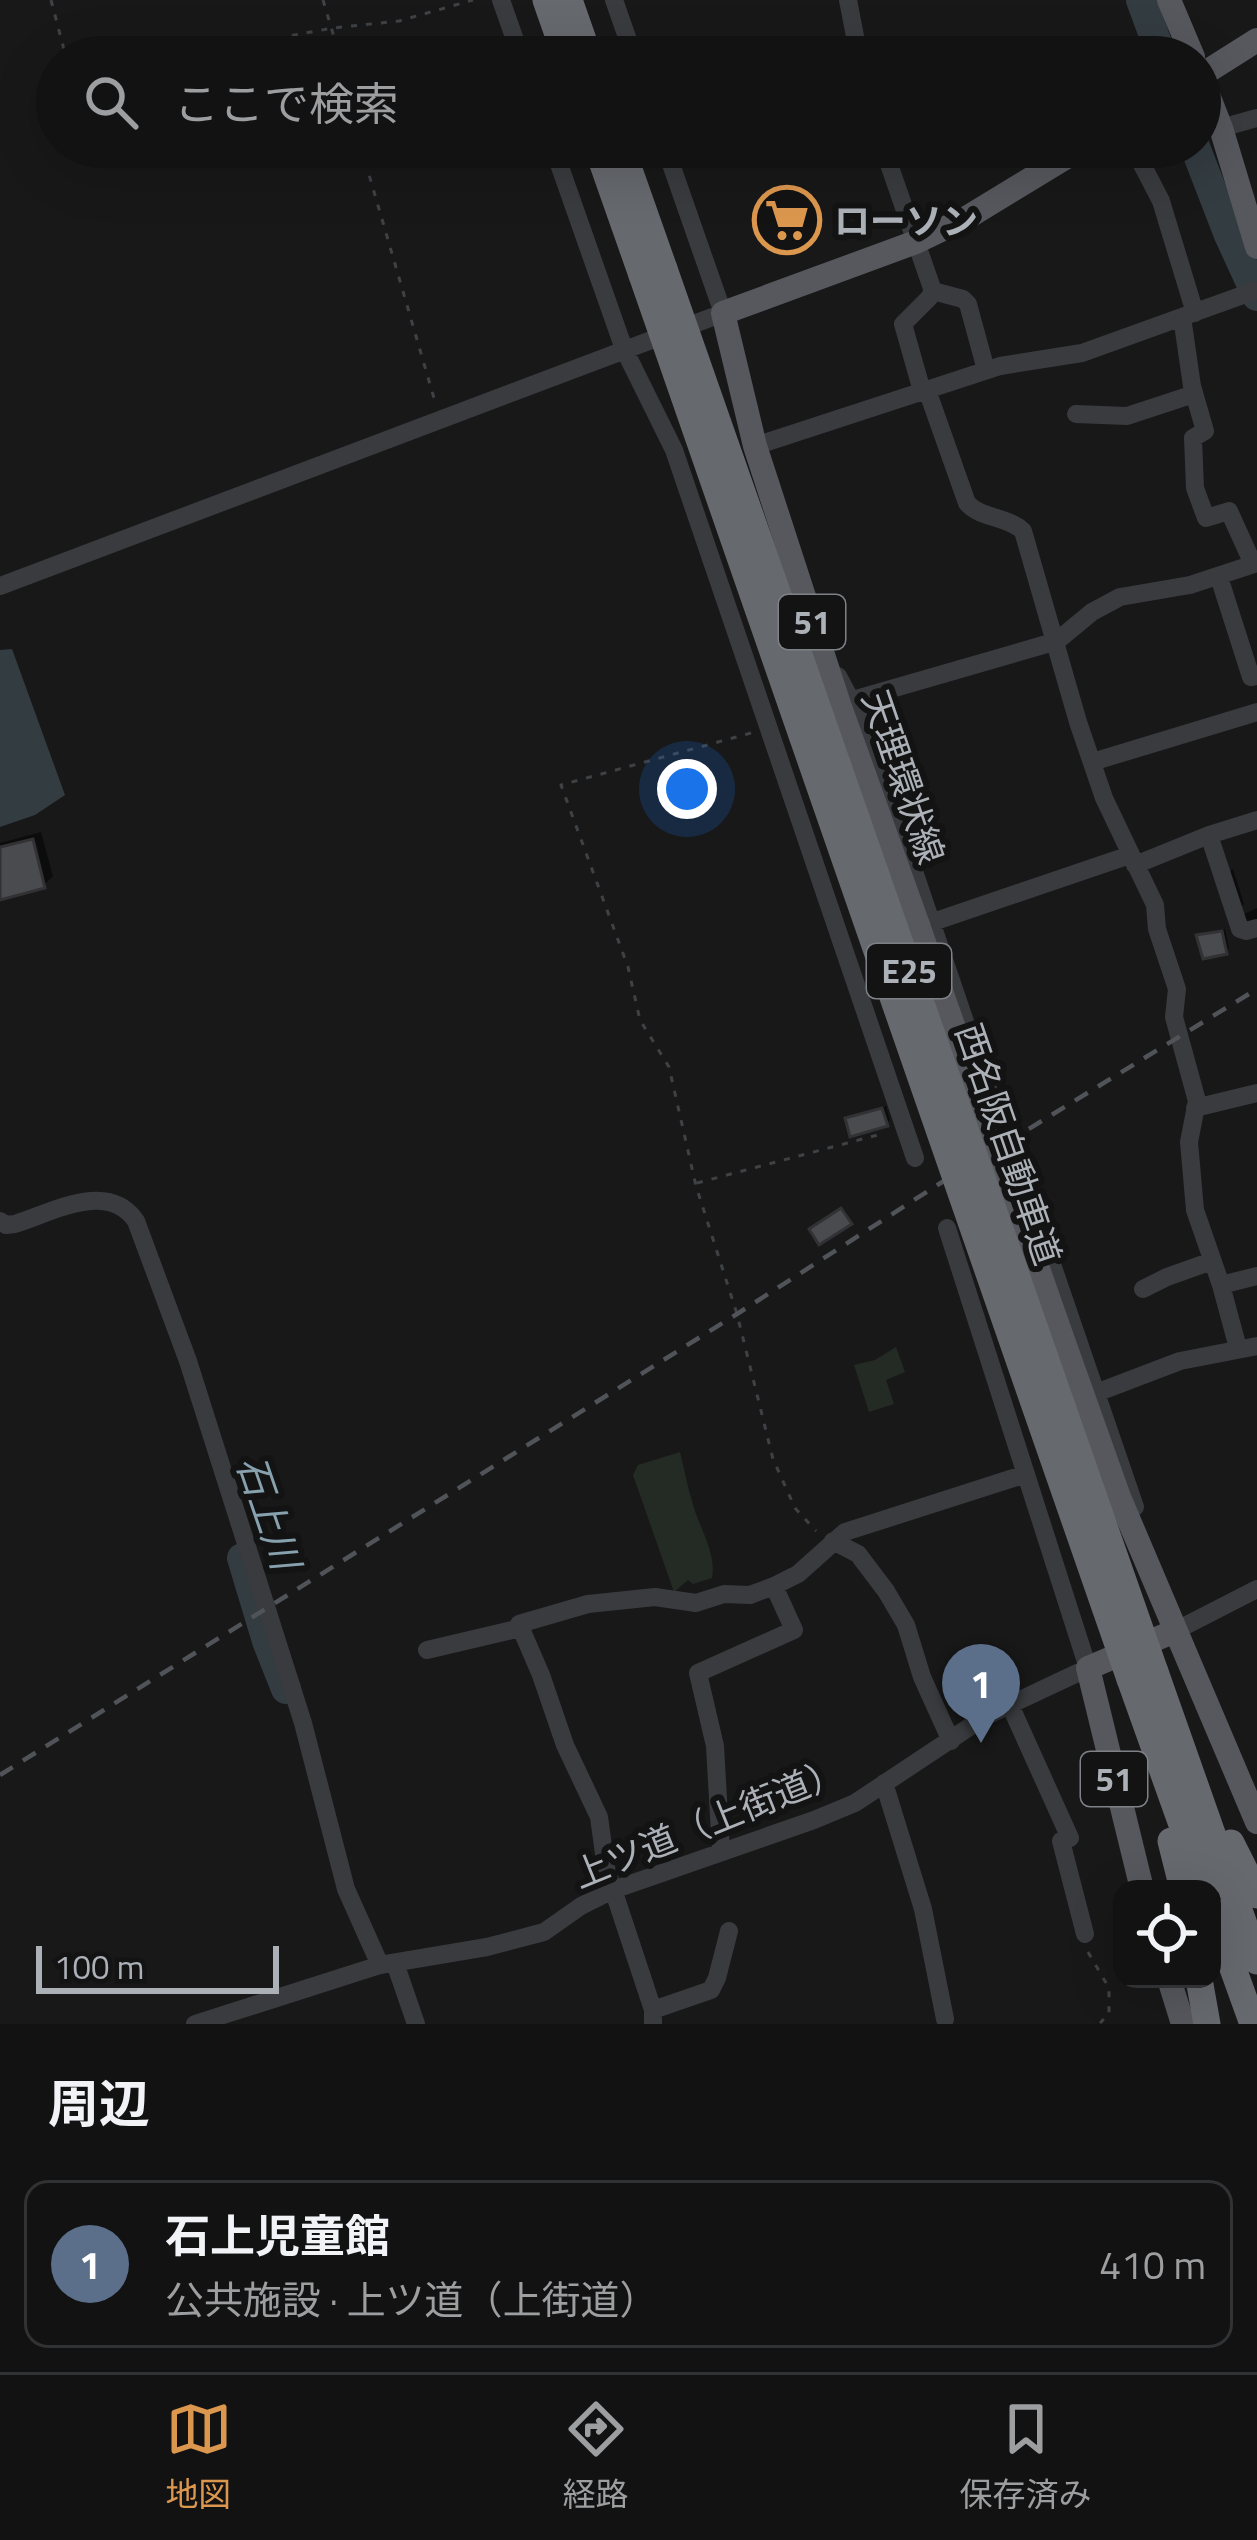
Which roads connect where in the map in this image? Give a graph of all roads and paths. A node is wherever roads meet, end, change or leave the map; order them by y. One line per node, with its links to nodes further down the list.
1 (51, 0): 11 (path)
2 (323, 0): 10 (path)
3 (473, 0): 10 (path)
4 (501, 0): 14 (street)
5 (546, 0): 15 (highway)
6 (569, 0): 16 (highway)
7 (614, 0): 17 (street)
8 (848, 0): 18 (street)
9 (1169, 0): 19 (main road)
10 (333, 28): 12 (path); 13 (path)
11 (60, 36)
12 (290, 36)
13 (335, 36)
14 (514, 36)
15 (559, 36)
16 (582, 36)
17 (627, 36)
18 (855, 36)
19 (1184, 36)
20 (1257, 40): 21 (main road)
21 (1221, 62)
22 (1257, 118): 23 (street)
23 (1221, 128): 33 (main road)
24 (367, 168): 44 (path)
25 (560, 168): 39 (street)
26 (606, 168): 34 (highway, 西名阪自動車道 / E25)
27 (626, 168): 34 (highway, 西名阪自動車道 / E25)
28 (672, 168): 37 (street)
29 (891, 168): 32 (street)
30 (1048, 168): 32 (main road)
31 (1144, 168): 38 (street)
32 (916, 242): 36 (street); 37 (main road)
33 (1257, 247)
34 (653, 272): 84 (highway, 西名阪自動車道 / E25, bridge)
35 (1257, 290): 38 (street)
36 (932, 291): 40 (street); 41 (street)
37 (723, 313): 39 (street); 45 (main road, 天理環状線 / 51)
38 (1188, 315): 40 (street); 42 (street)
39 (624, 349): 44 (street); 53 (street)
40 (986, 370): 41 (street)
41 (925, 391): 45 (street); 49 (street)
42 (1194, 394): 43 (street); 46 (street)
43 (1076, 414)
44 (439, 418): 48 (street)
45 (754, 446): 51 (main road, 天理環状線 / 51)
46 (1255, 563): 47 (street)
47 (1219, 577): 49 (street); 50 (street)
48 (0, 586)
49 (1057, 641): 51 (street); 54 (street)
50 (1257, 676)
51 (846, 702): 58 (main road, 天理環状線 / 51)
52 (1257, 712): 54 (street)
53 (770, 728): 63 (street); 65 (path)
54 (1092, 761): 57 (street)
55 (1257, 820): 56 (street)
56 (1209, 835): 57 (street); 59 (street)
57 (1133, 860): 58 (street); 62 (street)
58 (925, 924): 61 (street); 77 (main road, 天理環状線 / 51, bridge)
59 (1257, 928)
60 (1257, 1093): 62 (street)
61 (992, 1102)
62 (1195, 1108): 69 (street)
63 (905, 1127): 64 (street); 65 (path)
64 (916, 1159)
65 (695, 1183): 76 (path)
66 (1028, 1194): 74 (street)
67 (0, 1221): 99 (street)
68 (946, 1228): 75 (street)
69 (1212, 1261): 71 (street); 72 (street)
70 (1257, 1276): 71 (street)
71 (1221, 1285): 73 (street)
72 (1143, 1289)
73 (1247, 1347): 74 (street)
74 (1096, 1393): 77 (street)
75 (1026, 1474): 76 (street); 83 (street)
76 (832, 1541): 78 (street); 86 (street)
77 (1147, 1564): 81 (main road, 天理環状線 / 51)
78 (774, 1586): 80 (street); 89 (street)
79 (1257, 1588): 81 (street)
80 (521, 1628): 82 (street); 93 (street)
81 (1175, 1631): 83 (main road); 88 (main road, 天理環状線 / 51)
82 (428, 1650)
83 (1088, 1669): 85 (street, 上ツ道（上街道）); 90 (main road, 51)
84 (1147, 1688): 91 (highway); 92 (highway, 西名阪自動車道 / E25); 94 (highway); 98 (highway, 西名阪自動車道 / E25)
85 (1010, 1705): 86 (street, 上ツ道（上街道）); 96 (street)
86 (951, 1741): 87 (street, 上ツ道（上街道）)
87 (884, 1784): 89 (street, 上ツ道（上街道）); 103 (street)
88 (1257, 1822)
89 (722, 1851): 93 (street, 上ツ道（上街道）)
90 (1140, 1880)
91 (1181, 1880)
92 (1201, 1880)
93 (613, 1890): 99 (street, 上ツ道（上街道）); 102 (street)
94 (1257, 1895)
95 (729, 1931): 102 (street)
96 (1085, 1934): 104 (path)
97 (1221, 1935): 109 (highway)
98 (1257, 1961)
99 (388, 1964): 105 (street, 上ツ道（上街道）); 106 (street)
100 (1172, 1988): 107 (main road)
101 (1201, 1988): 108 (highway)
102 (653, 2017)
103 (945, 2019)
104 (1100, 2023)
105 (195, 2024)
106 (416, 2024)
107 (1183, 2024)
108 (1207, 2024)
109 (1253, 2024)

